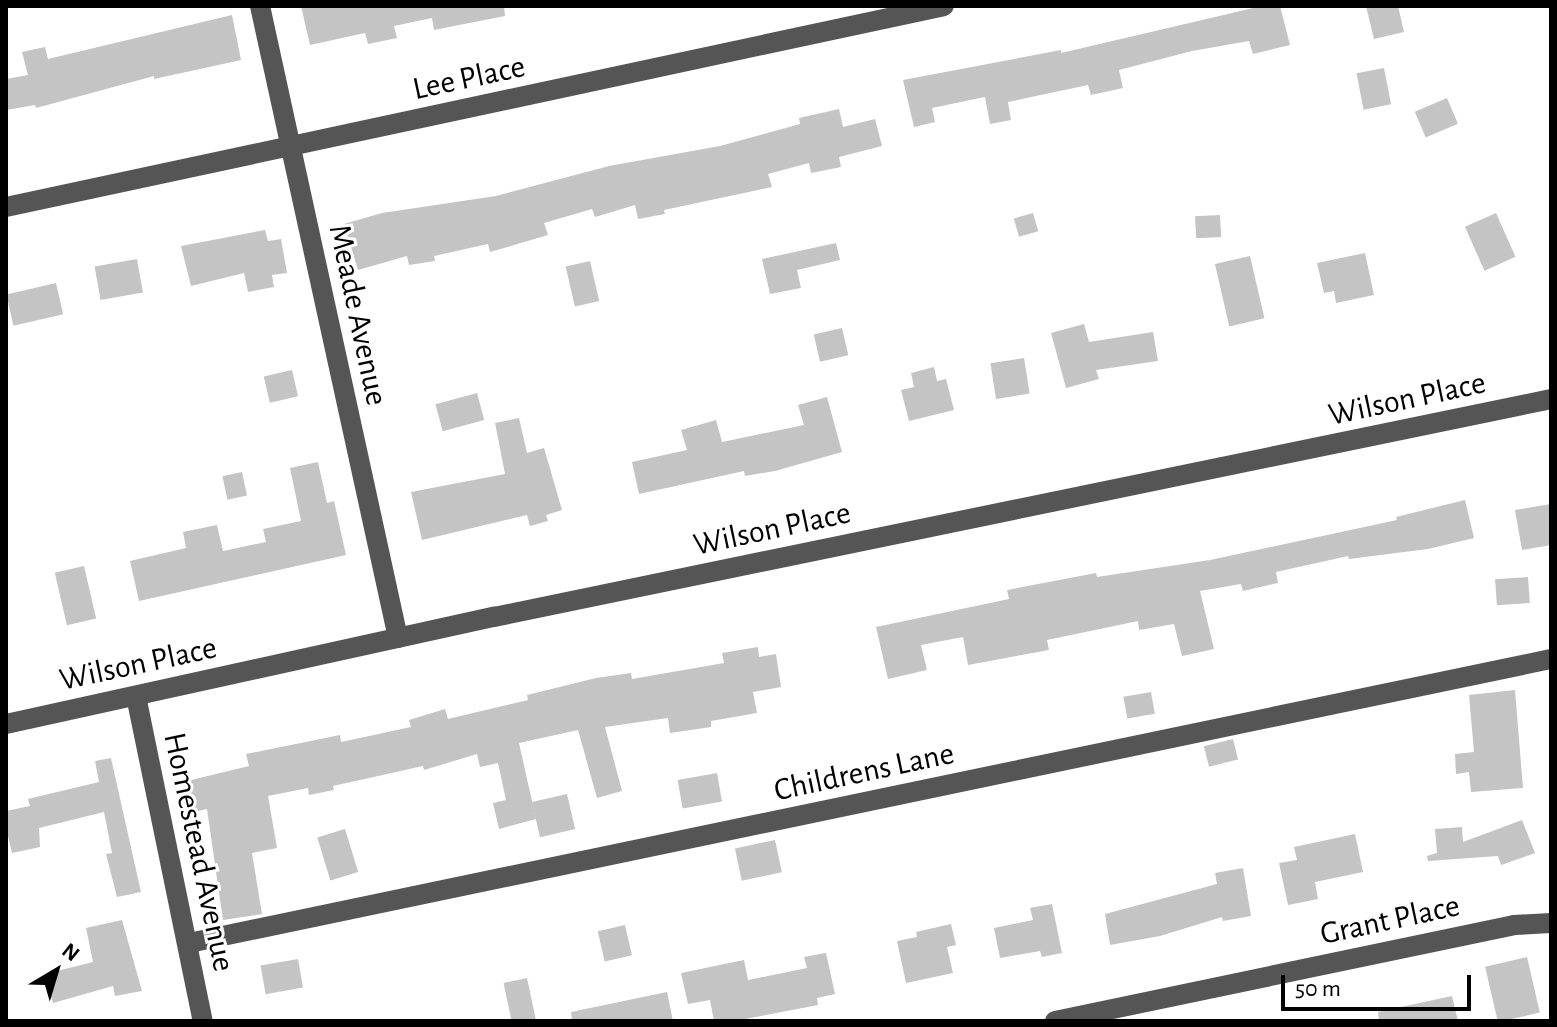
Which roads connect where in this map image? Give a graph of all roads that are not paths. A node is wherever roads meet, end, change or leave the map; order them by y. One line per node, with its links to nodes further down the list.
1 (260, 6): 3 (street, Meade Avenue)
2 (944, 6): 3 (street, Lee Place)
3 (291, 147): 4 (street, Lee Place); 6 (street, Meade Avenue)
4 (6, 207)
5 (1551, 399): 6 (street, Wilson Place)
6 (398, 638): 8 (street, Wilson Place)
7 (1551, 659): 11 (street, Childrens Lane)
8 (136, 696): 9 (street, Wilson Place); 11 (street, Homestead Avenue)
9 (6, 724)
10 (1551, 923): 13 (street, Grant Place)
11 (189, 943): 12 (street, Homestead Avenue)
12 (203, 1021)
13 (1055, 1021)

